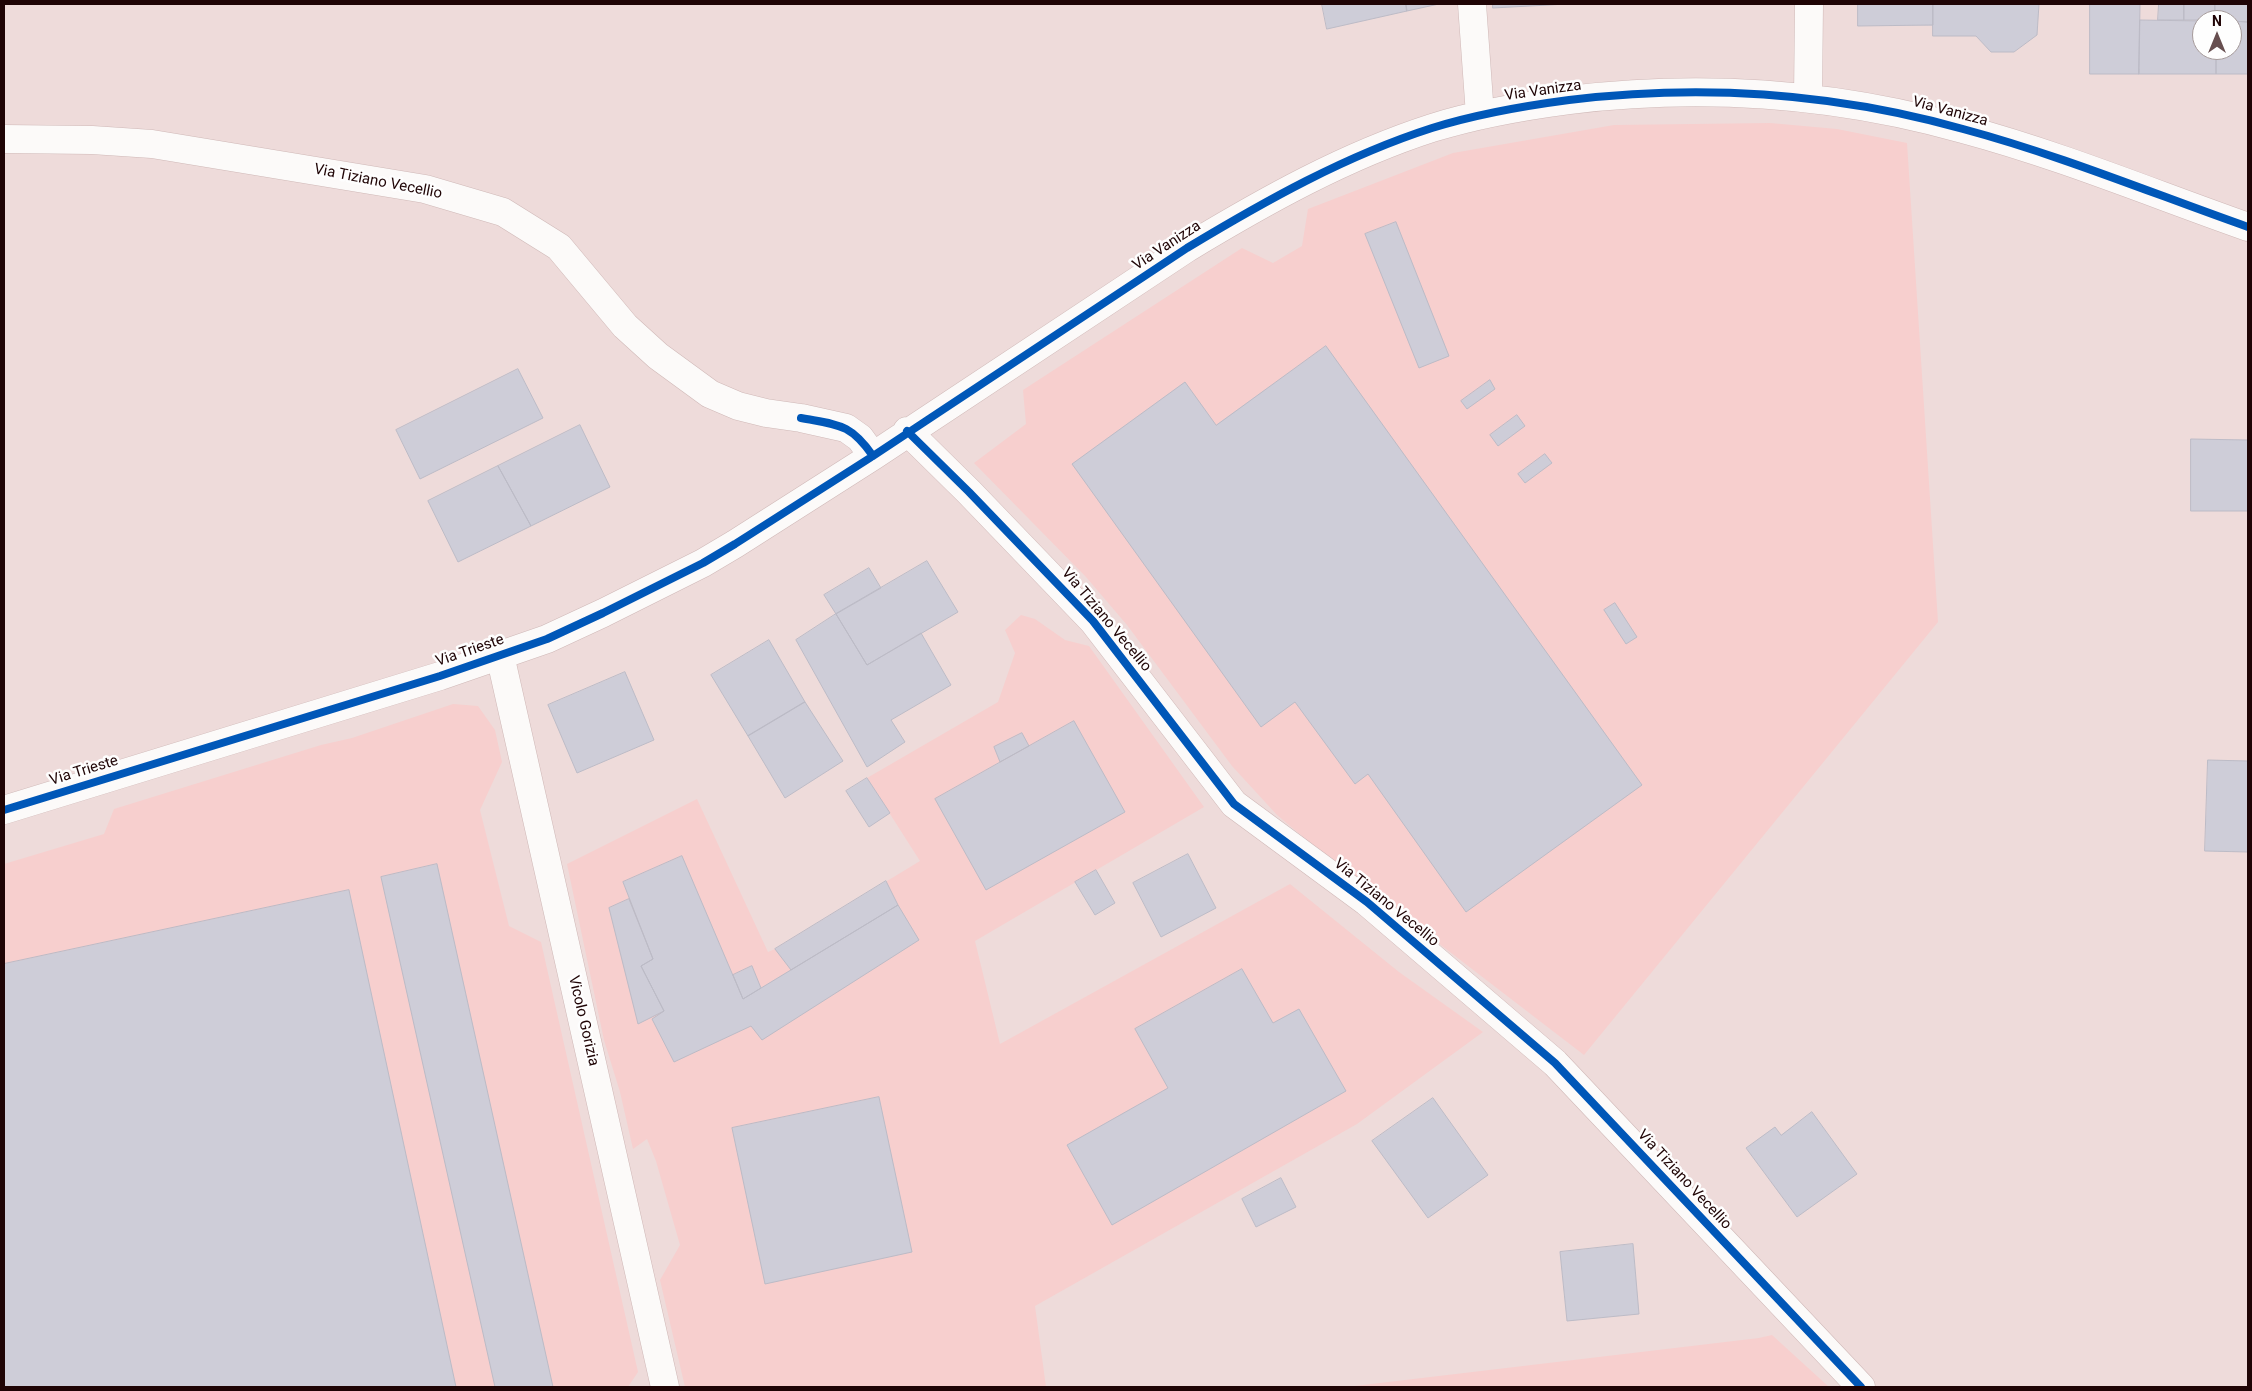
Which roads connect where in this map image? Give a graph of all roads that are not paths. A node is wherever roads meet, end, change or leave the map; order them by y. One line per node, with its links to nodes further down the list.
1 (1472, 4): 4 (street)
2 (1809, 4): 3 (street)
3 (1808, 98): 4 (street, Via Vanizza); 6 (street, Via Vanizza)
4 (1480, 115): 7 (street, Via Vanizza)
5 (4, 139): 8 (street, Via Tiziano Vecellio)
6 (2248, 228)
7 (907, 432): 8 (street, Via Trieste); 12 (street, Via Tiziano Vecellio)
8 (873, 456): 9 (street, Via Trieste)
9 (500, 655): 10 (street, Via Trieste); 11 (street, Vicolo Gorizia)
10 (4, 810)
11 (665, 1387)
12 (1861, 1387)

